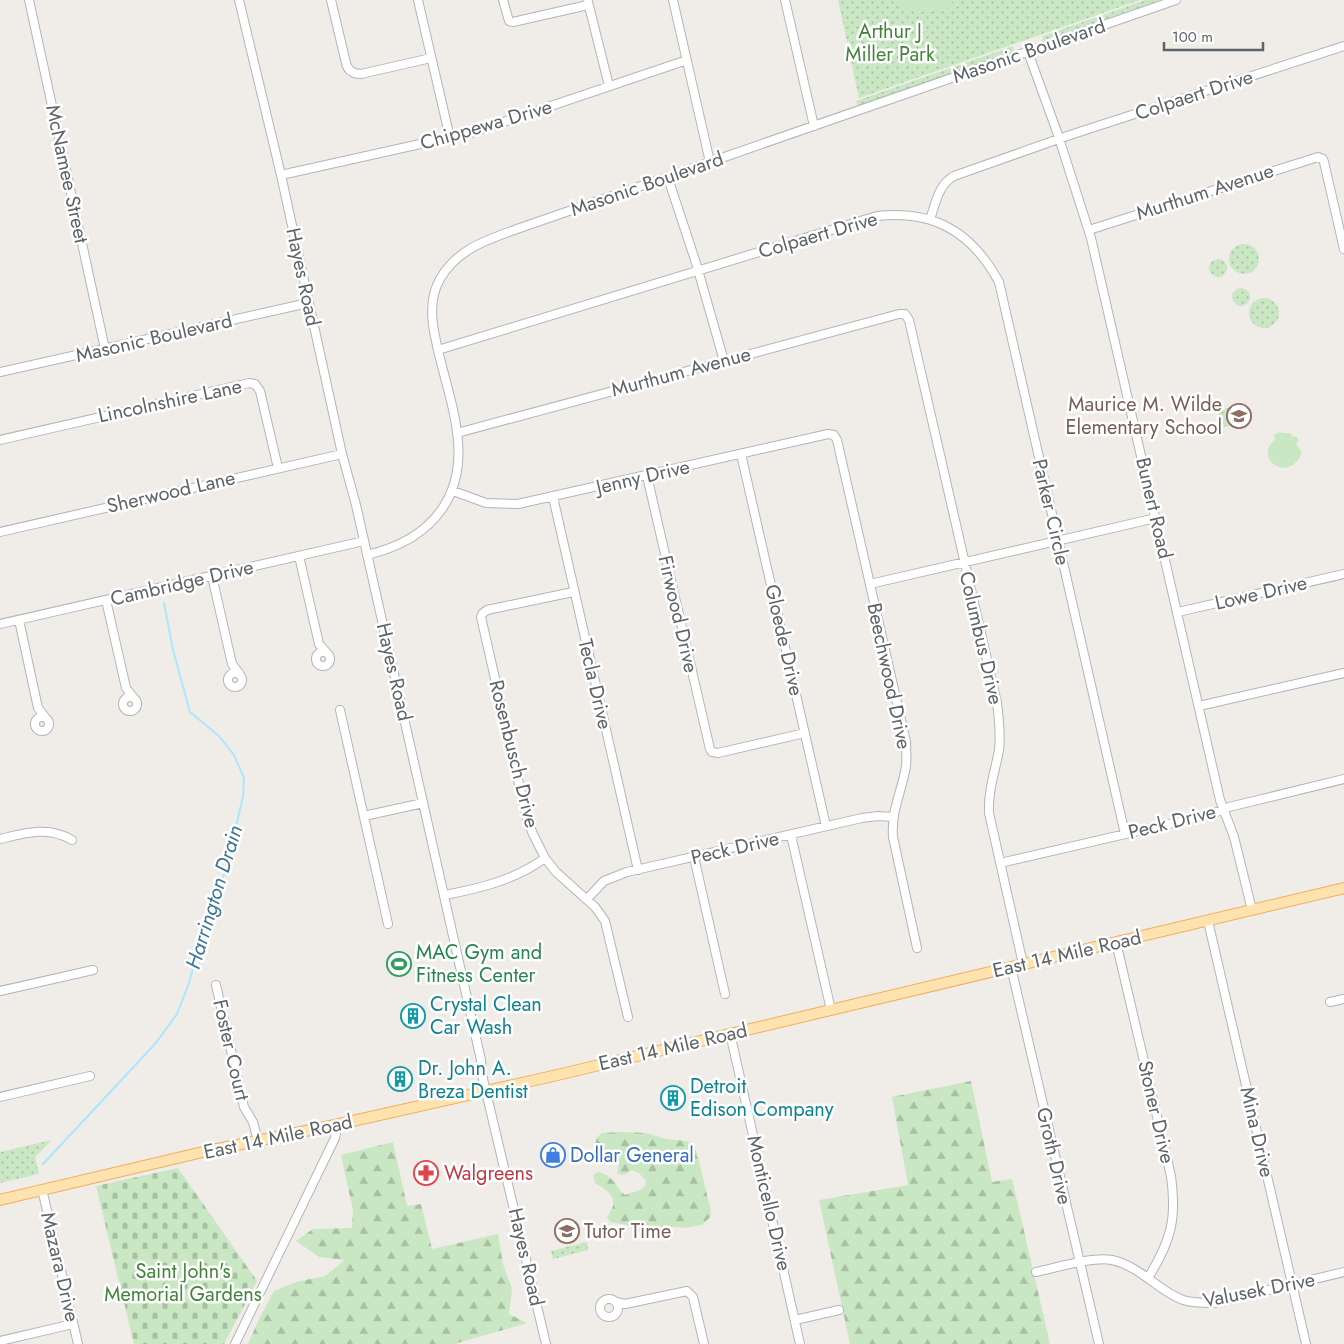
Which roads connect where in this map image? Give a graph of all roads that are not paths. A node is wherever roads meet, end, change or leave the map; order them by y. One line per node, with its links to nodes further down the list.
1 (29, 0): 27 (street, McNamee Street)
2 (239, 0): 19 (street, Hayes Road)
3 (331, 0): 12 (street)
4 (418, 0): 12 (street)
5 (503, 0): 9 (street)
6 (673, 0): 13 (street)
7 (785, 0): 15 (street)
8 (1176, 0): 11 (street, Masonic Boulevard)
9 (588, 2): 14 (street)
10 (1344, 46): 17 (street, Colpaert Drive)
11 (1028, 52): 15 (street, Masonic Boulevard); 17 (street, Bunert Road)
12 (431, 58): 16 (street)
13 (687, 60): 14 (street, Chippewa Drive); 18 (street)
14 (609, 86): 16 (street, Chippewa Drive)
15 (814, 126): 18 (street, Masonic Boulevard)
16 (450, 138): 19 (street, Chippewa Drive)
17 (1059, 139): 21 (street, Colpaert Drive); 22 (street, Bunert Road)
18 (710, 162): 20 (street, Masonic Boulevard)
19 (281, 175): 25 (street, Hayes Road)
20 (668, 178): 24 (street); 28 (street, Masonic Boulevard)
21 (930, 219): 24 (street, Colpaert Drive); 43 (street, Parker Circle)
22 (1089, 230): 23 (street, Murthum Avenue); 40 (street, Bunert Road)
23 (1344, 249)
24 (698, 271): 28 (street, Colpaert Drive); 29 (street)
25 (308, 303): 27 (street, Masonic Boulevard); 34 (street, Hayes Road)
26 (906, 314): 29 (street, Murthum Avenue); 46 (street, Columbus Drive)
27 (105, 349): 30 (street, Masonic Boulevard)
28 (438, 350): 31 (street, Masonic Boulevard)
29 (724, 361): 31 (street, Murthum Avenue)
30 (0, 372)
31 (458, 433): 38 (street, Masonic Boulevard)
32 (834, 435): 35 (street, Jenny Drive); 49 (street, Beechwood Drive)
33 (0, 440): 36 (street, Lincolnshire Lane)
34 (342, 454): 36 (street, Sherwood Lane); 42 (street, Hayes Road)
35 (741, 454): 37 (street, Jenny Drive); 70 (street, Gloede Drive)
36 (278, 468): 41 (street, Sherwood Lane)
37 (647, 476): 39 (street, Jenny Drive); 70 (street, Firwood Drive)
38 (453, 491): 39 (street, Jenny Drive); 44 (street, Masonic Boulevard)
39 (553, 497): 50 (street, Tecla Drive)
40 (1156, 518): 43 (street); 52 (street, Bunert Road)
41 (0, 532)
42 (364, 541): 44 (street, Hayes Road); 45 (street, Cambridge Drive)
43 (1058, 541): 46 (street); 77 (street, Parker Circle)
44 (367, 555): 72 (street, Hayes Road)
45 (300, 556): 48 (street, Cambridge Drive); 55 (street)
46 (964, 562): 49 (street); 83 (street, Columbus Drive)
47 (1344, 574): 52 (street, Lowe Drive)
48 (212, 576): 51 (street, Cambridge Drive); 58 (street)
49 (870, 584): 75 (street, Beechwood Drive)
50 (573, 592): 82 (street, Rosenbusch Drive); 84 (street, Tecla Drive)
51 (106, 600): 53 (street, Cambridge Drive); 62 (street)
52 (1178, 612): 65 (street, Bunert Road)
53 (19, 620): 54 (street, Cambridge Drive); 66 (street)
54 (0, 624)
55 (319, 644): 56 (street); 57 (street)
56 (326, 653): 57 (street); 57 (street)
57 (318, 654)
58 (232, 664): 59 (street); 61 (street)
59 (239, 673): 61 (street); 61 (street)
60 (1344, 673): 65 (street)
61 (230, 674)
62 (126, 688): 63 (street); 64 (street)
63 (133, 697): 64 (street); 64 (street)
64 (124, 698)
65 (1199, 706): 73 (street, Bunert Road)
66 (38, 708): 68 (street); 69 (street)
67 (340, 710): 74 (street)
68 (45, 717): 69 (street); 69 (street)
69 (36, 718)
70 (805, 733): 76 (street, Gloede Drive)
71 (1344, 779): 73 (street, Peck Drive)
72 (423, 803): 74 (street); 86 (street, Hayes Road)
73 (1223, 810): 77 (street, Peck Drive); 88 (street, Bunert Road)
74 (364, 816): 90 (street)
75 (893, 817): 76 (street, Peck Drive); 92 (street, Beechwood Drive)
76 (826, 826): 78 (street, Peck Drive)
77 (1125, 834): 83 (street, Peck Drive)
78 (791, 835): 81 (street, Peck Drive); 101 (street)
79 (0, 839): 80 (street)
80 (72, 840)
81 (694, 857): 84 (street, Peck Drive); 98 (street)
82 (545, 858): 86 (street); 87 (street, Rosenbusch Drive)
83 (1000, 863): 93 (street, Columbus Drive)
84 (638, 870): 87 (street, Peck Drive)
85 (1344, 888): 88 (main road, East 14 Mile Road)
86 (445, 895): 105 (street, Hayes Road)
87 (587, 900): 102 (street, Rosenbusch Drive)
88 (1252, 910): 89 (main road, East 14 Mile Road)
89 (1208, 921): 91 (main road, East 14 Mile Road); 115 (street, Mina Drive)
90 (388, 924)
91 (1116, 942): 93 (main road, East 14 Mile Road); 114 (street, Stoner Drive)
92 (917, 948)
93 (1023, 964): 94 (main road, East 14 Mile Road)
94 (1011, 967): 101 (main road, East 14 Mile Road); 111 (street, Groth Drive)
95 (93, 970): 97 (street)
96 (216, 985): 108 (street, Foster Court)
97 (0, 992)
98 (725, 994)
99 (1344, 999): 100 (street)
100 (1330, 1002)
101 (831, 1010): 103 (main road, East 14 Mile Road)
102 (628, 1017)
103 (730, 1033): 105 (main road, East 14 Mile Road); 120 (street, Monticello Drive)
104 (90, 1076): 106 (street)
105 (486, 1091): 107 (main road, East 14 Mile Road); 125 (street, Hayes Road)
106 (0, 1097)
107 (335, 1126): 108 (main road, East 14 Mile Road); 124 (street)
108 (258, 1141): 109 (main road, East 14 Mile Road)
109 (42, 1190): 110 (main road, East 14 Mile Road); 121 (street, Mazara Drive)
110 (0, 1200)
111 (1079, 1263): 112 (street, Valusek Drive); 114 (street, Valusek Drive); 128 (street, Groth Drive)
112 (1036, 1272)
113 (1344, 1272): 115 (street, Valusek Drive)
114 (1148, 1278): 115 (street, Valusek Drive)
115 (1292, 1285): 129 (street, Mina Drive)
116 (616, 1302): 117 (street); 119 (street); 119 (street)
117 (625, 1304): 119 (street); 126 (street)
118 (839, 1310): 120 (street)
119 (618, 1311)
120 (795, 1320): 127 (street, Monticello Drive)
121 (73, 1324): 122 (street); 123 (street, Mazara Drive)
122 (0, 1341)
123 (78, 1344)
124 (235, 1344)
125 (546, 1344)
126 (704, 1344)
127 (800, 1344)
128 (1099, 1344)
129 (1306, 1344)

